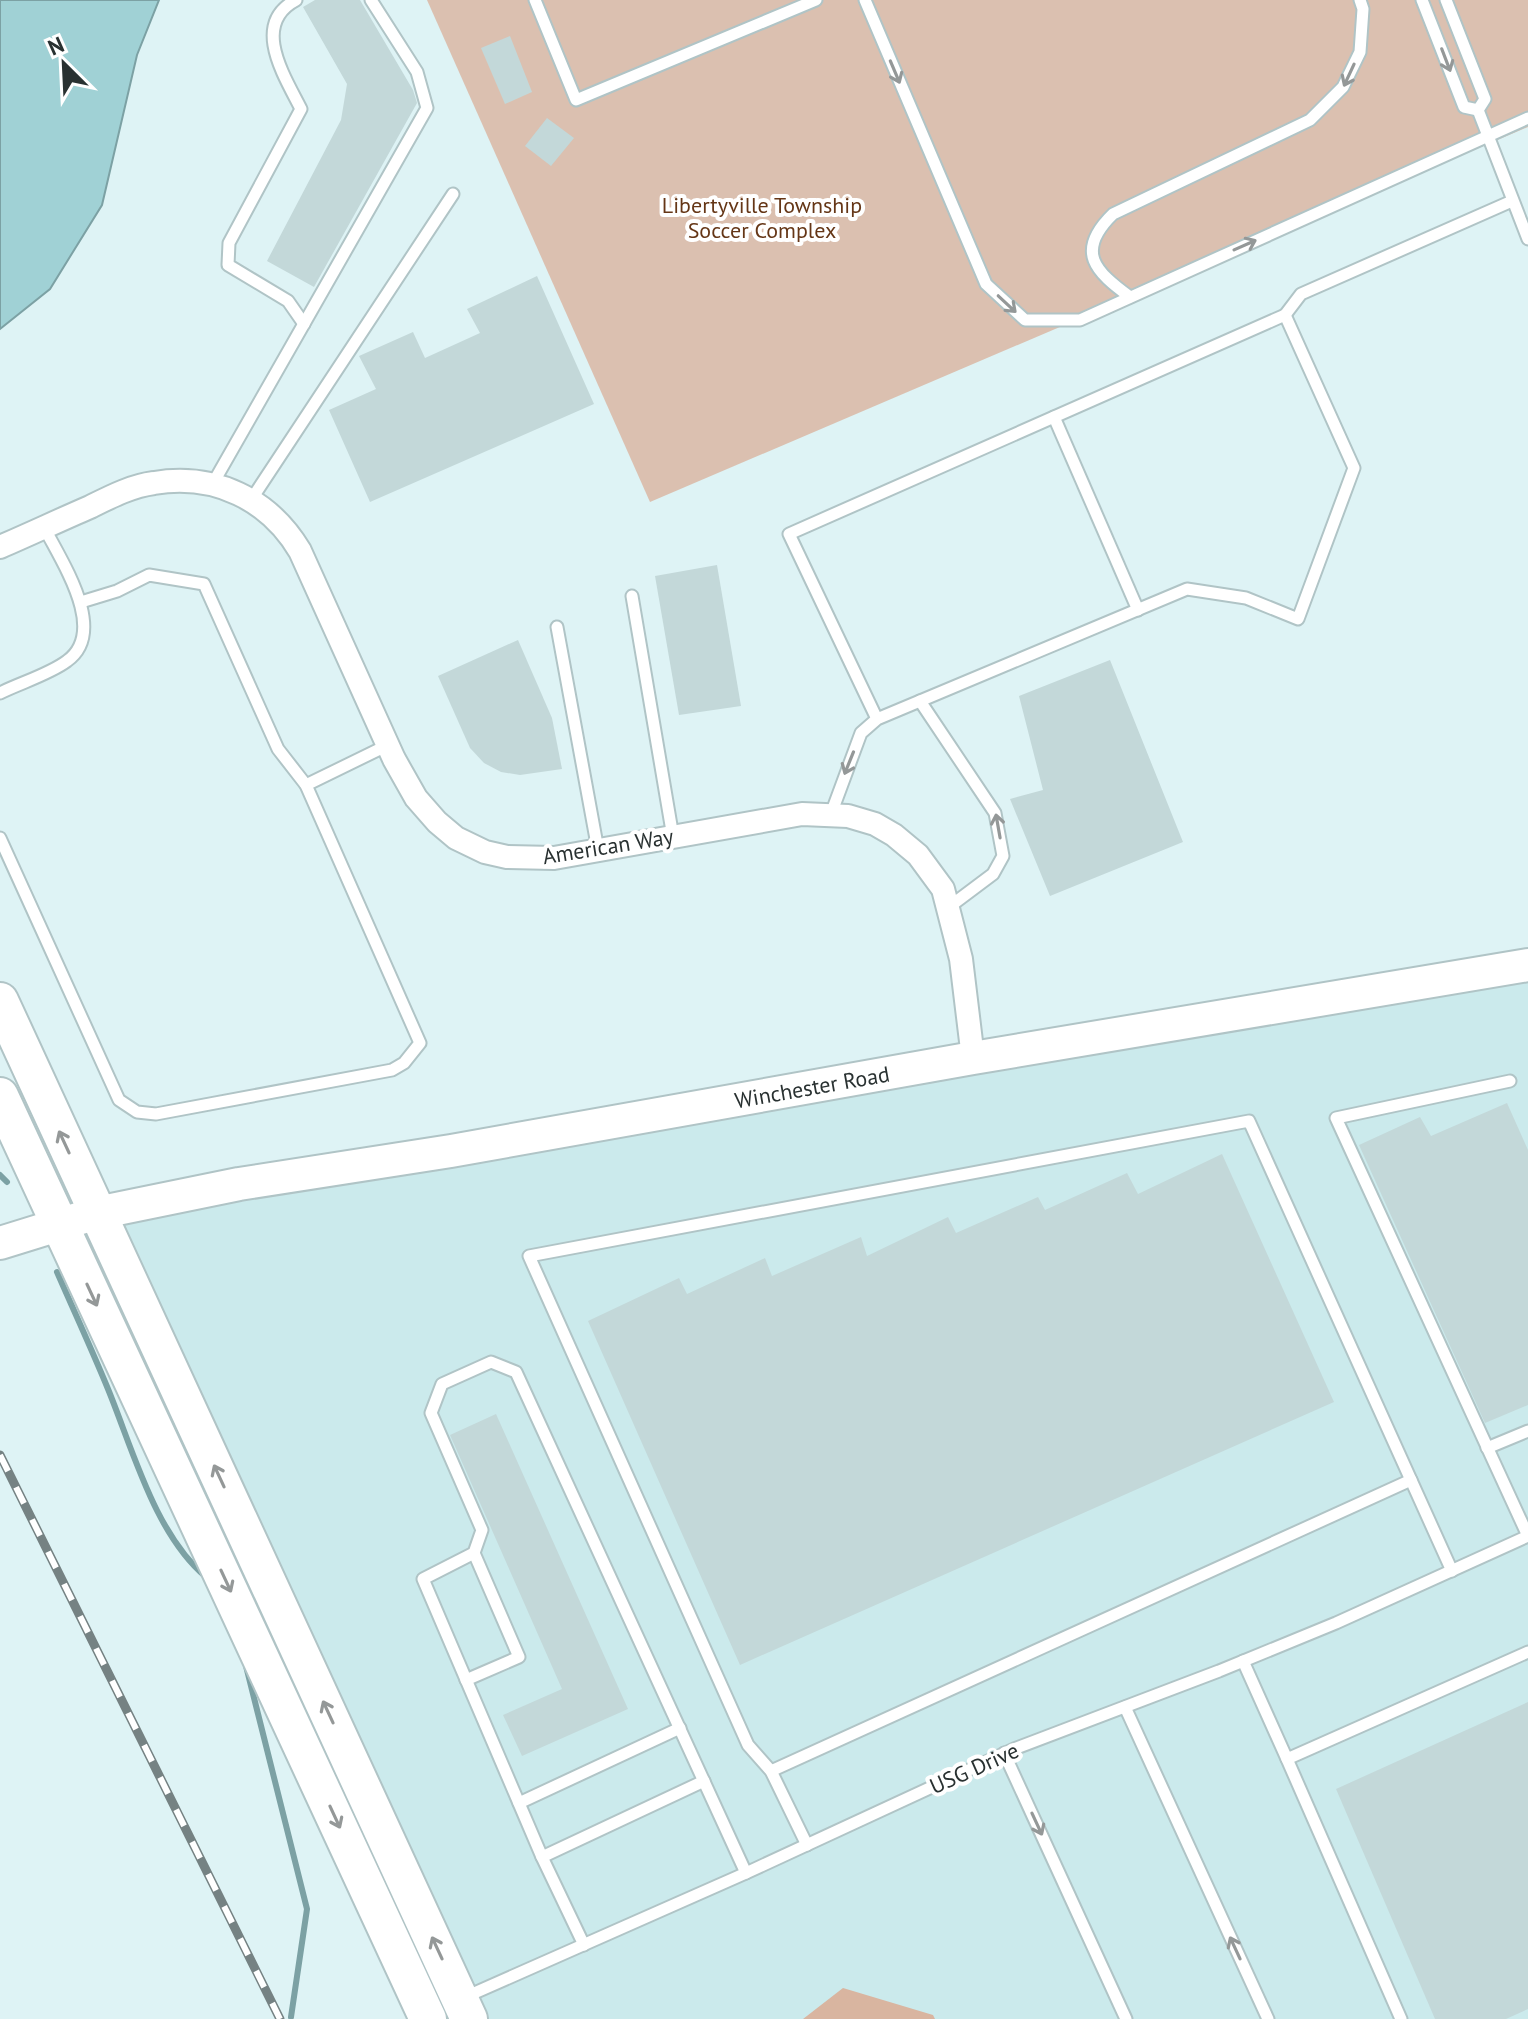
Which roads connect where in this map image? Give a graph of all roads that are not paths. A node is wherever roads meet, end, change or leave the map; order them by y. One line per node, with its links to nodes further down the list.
1 (371, 0): 17 (lane)
2 (535, 0): 3 (lane)
3 (816, 0)
4 (865, 0): 15 (lane, one-way to 15)
5 (1360, 0): 15 (lane, one-way to 15)
6 (1422, 0): 9 (lane, one-way to 9)
7 (1446, 0): 9 (lane)
8 (291, 3): 17 (lane)
9 (1478, 110): 11 (lane)
10 (1528, 118): 11 (lane)
11 (1489, 135): 13 (lane); 15 (lane, one-way to 11)
12 (453, 194): 20 (lane)
13 (1512, 201): 14 (lane); 16 (lane)
14 (1528, 239)
15 (1130, 297)
16 (1285, 315): 18 (lane); 25 (lane)
17 (304, 324): 19 (lane)
18 (1054, 417): 25 (lane); 29 (lane)
19 (211, 485): 20 (street, American Way); 21 (street, American Way)
20 (251, 500): 30 (street, American Way)
21 (44, 527): 22 (street, American Way); 24 (lane)
22 (0, 547)
23 (632, 596): 33 (lane)
24 (81, 602): 27 (lane); 31 (lane)
25 (1138, 610): 28 (lane)
26 (557, 627): 35 (lane)
27 (0, 693)
28 (920, 701): 29 (lane); 36 (lane, one-way to 28)
29 (877, 719): 32 (lane, one-way to 32)
30 (388, 745): 31 (lane); 35 (street, American Way)
31 (306, 785): 34 (lane)
32 (831, 814): 33 (street, American Way); 36 (street, American Way)
33 (673, 837): 35 (street, American Way)
34 (0, 838)
35 (598, 850)
36 (949, 907): 39 (street, American Way)
37 (1528, 965): 39 (main road, Winchester Road)
38 (0, 1001): 42 (main road, one-way to 38)
39 (973, 1058): 42 (main road, Winchester Road)
40 (1510, 1081): 46 (lane)
41 (0, 1096): 43 (main road)
42 (97, 1213): 43 (main road, Winchester Road); 65 (main road, one-way to 42)
43 (59, 1224): 44 (main road, Winchester Road); 65 (main road, one-way to 65)
44 (0, 1243)
45 (1528, 1431): 46 (lane)
46 (1487, 1448): 48 (lane)
47 (1411, 1480): 50 (lane); 58 (lane); 58 (lane)
48 (1528, 1536): 50 (lane, USG Drive)
49 (474, 1553): 53 (lane); 53 (lane); 55 (lane)
50 (1452, 1571): 52 (lane, USG Drive)
51 (1528, 1652): 57 (lane)
52 (1243, 1661): 54 (lane, USG Drive); 57 (lane)
53 (466, 1680): 60 (lane)
54 (1125, 1707): 56 (lane, USG Drive); 67 (lane, one-way to 54)
55 (680, 1728): 59 (lane); 60 (lane)
56 (1004, 1753): 61 (lane, USG Drive); 66 (lane, one-way to 66)
57 (1287, 1759): 68 (lane)
58 (771, 1771): 61 (lane)
59 (704, 1781): 62 (lane); 63 (lane)
60 (519, 1803): 62 (lane)
61 (807, 1845): 63 (lane, USG Drive)
62 (542, 1857): 64 (lane)
63 (746, 1873): 64 (lane, USG Drive)
64 (584, 1945): 65 (lane, USG Drive)
65 (445, 2011)
66 (1126, 2019)
67 (1268, 2019)
68 (1401, 2019)

